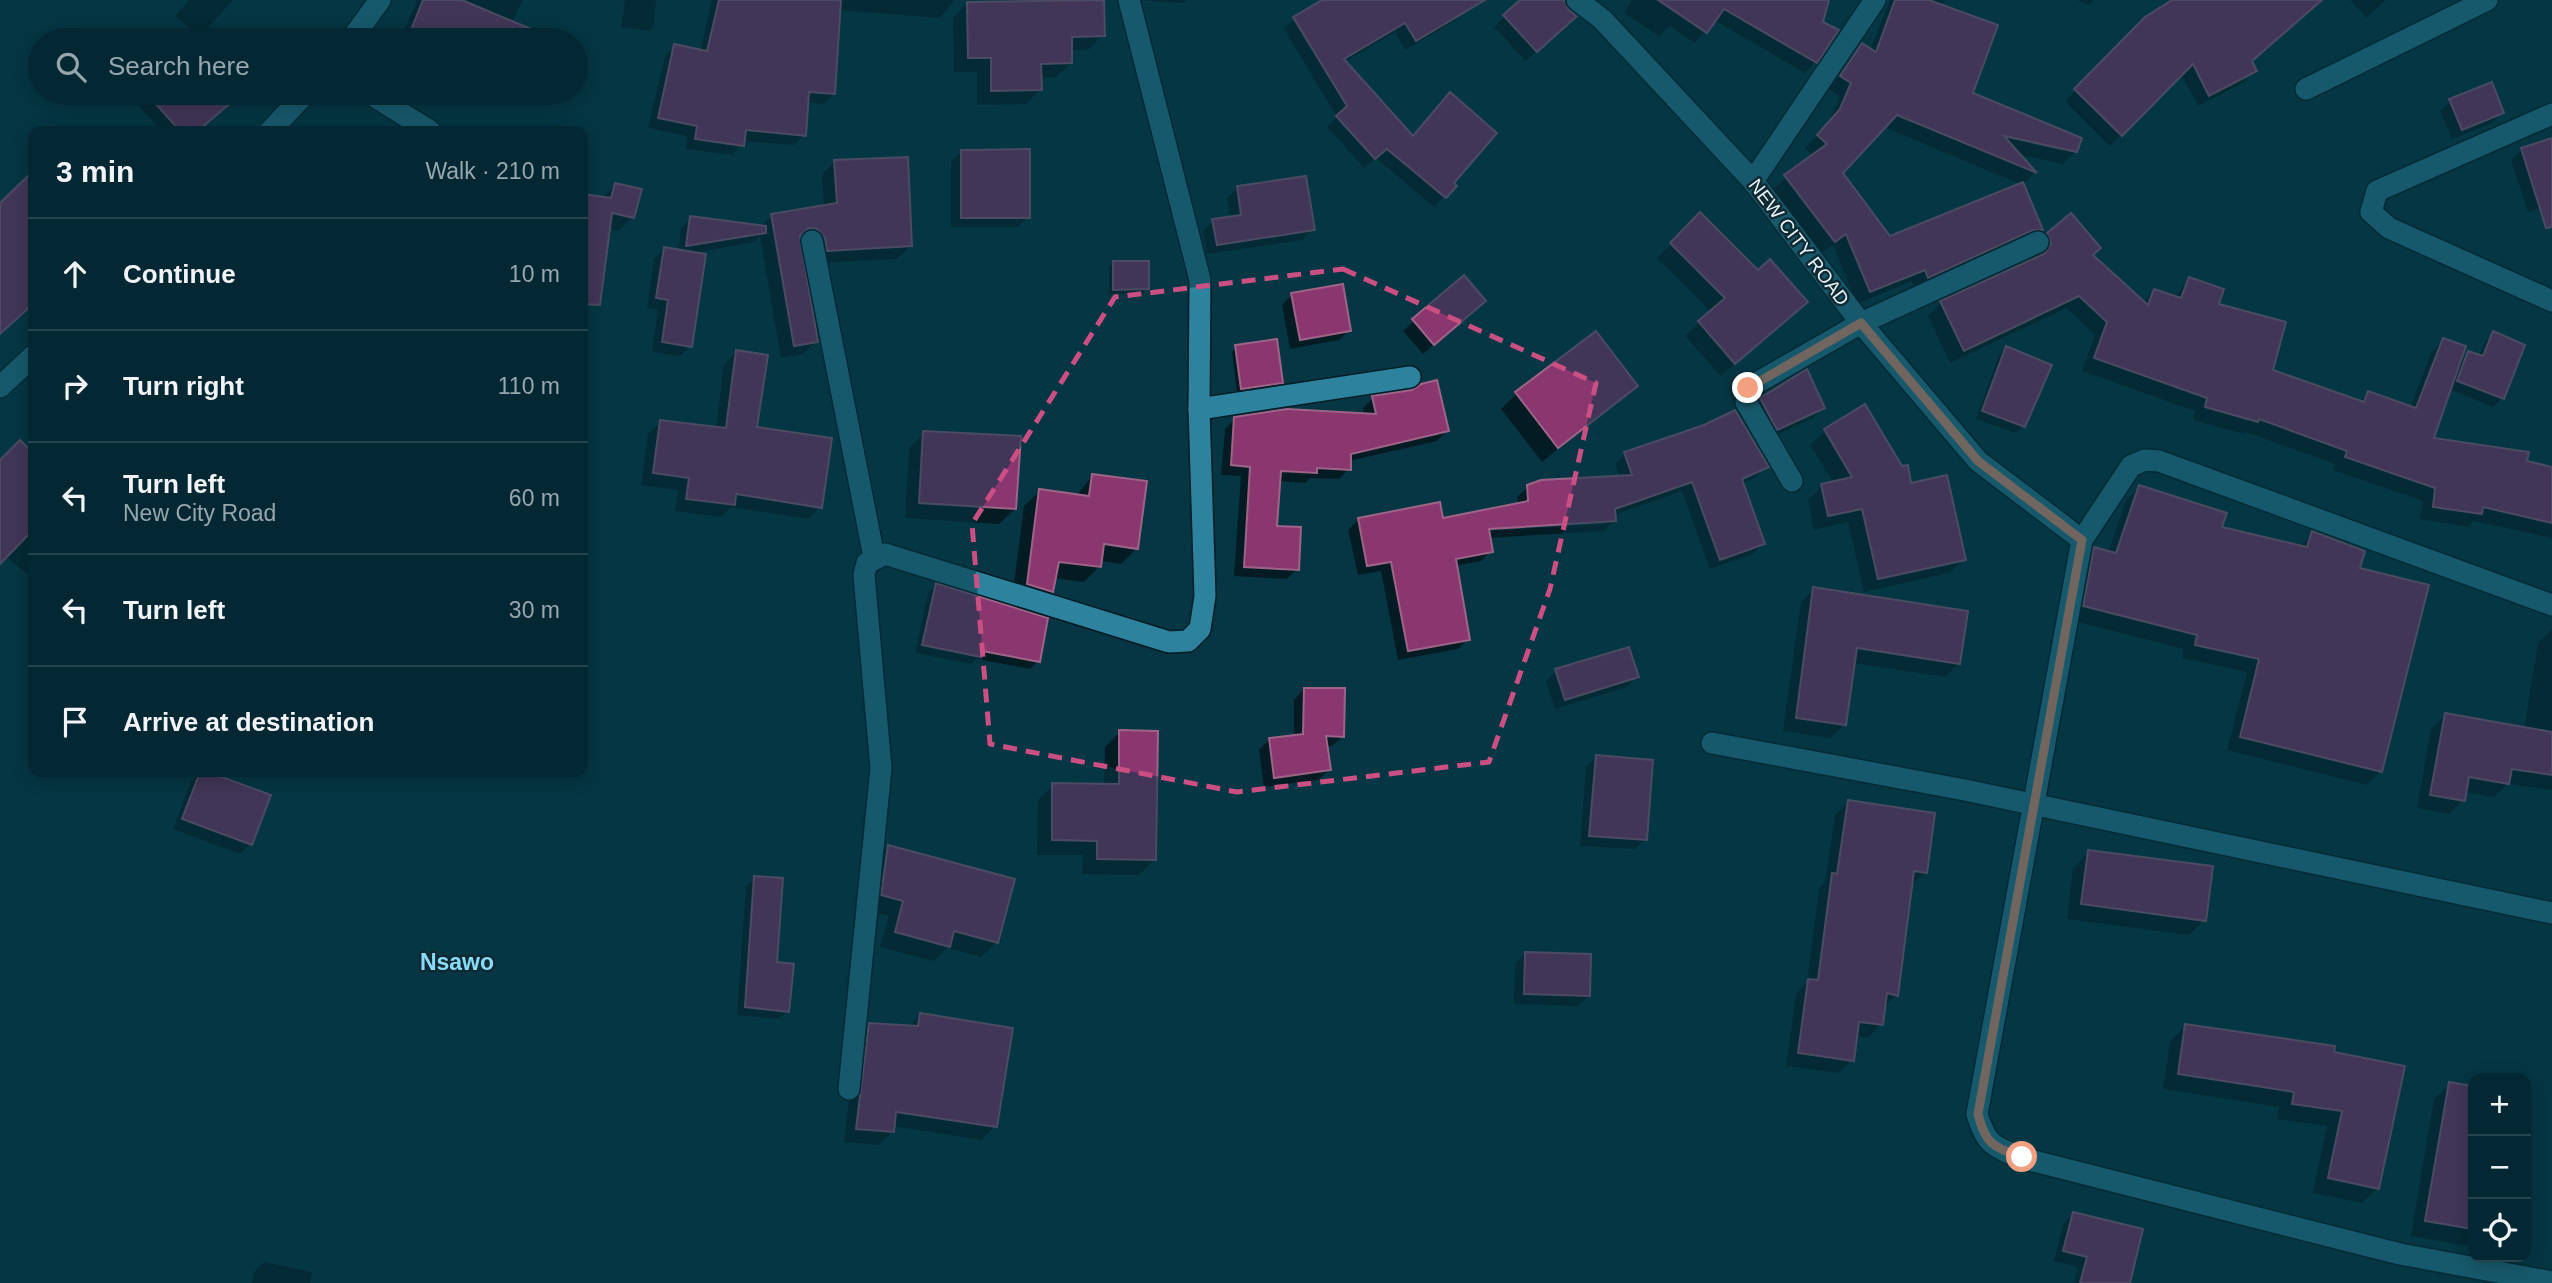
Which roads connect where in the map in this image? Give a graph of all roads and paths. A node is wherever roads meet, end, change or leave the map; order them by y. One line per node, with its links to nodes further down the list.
1 (380, 0): 6 (street)
2 (1129, 0): 21 (street)
3 (1577, 0): 13 (street, NEW CITY ROAD)
4 (1875, 0): 13 (street)
5 (2487, 0): 7 (street)
6 (360, 28)
7 (2306, 89)
8 (295, 105): 11 (street)
9 (388, 105): 12 (street)
10 (2552, 114): 16 (street)
11 (275, 126)
12 (422, 126)
13 (1754, 180): 17 (street, NEW CITY ROAD)
14 (812, 242): 24 (street)
15 (2038, 242): 17 (street)
16 (2552, 301)
17 (1861, 323): 22 (street); 23 (street, NEW CITY ROAD)
18 (28, 361): 20 (street)
19 (1410, 377): 21 (street)
20 (0, 387)
21 (1199, 409): 24 (street)
22 (1792, 481)
23 (2082, 540): 25 (street); 27 (street)
24 (874, 557): 29 (street)
25 (2552, 605)
26 (1712, 743): 27 (street)
27 (2033, 804): 28 (street); 30 (street)
28 (2552, 913)
29 (849, 1089)
30 (2552, 1282)

